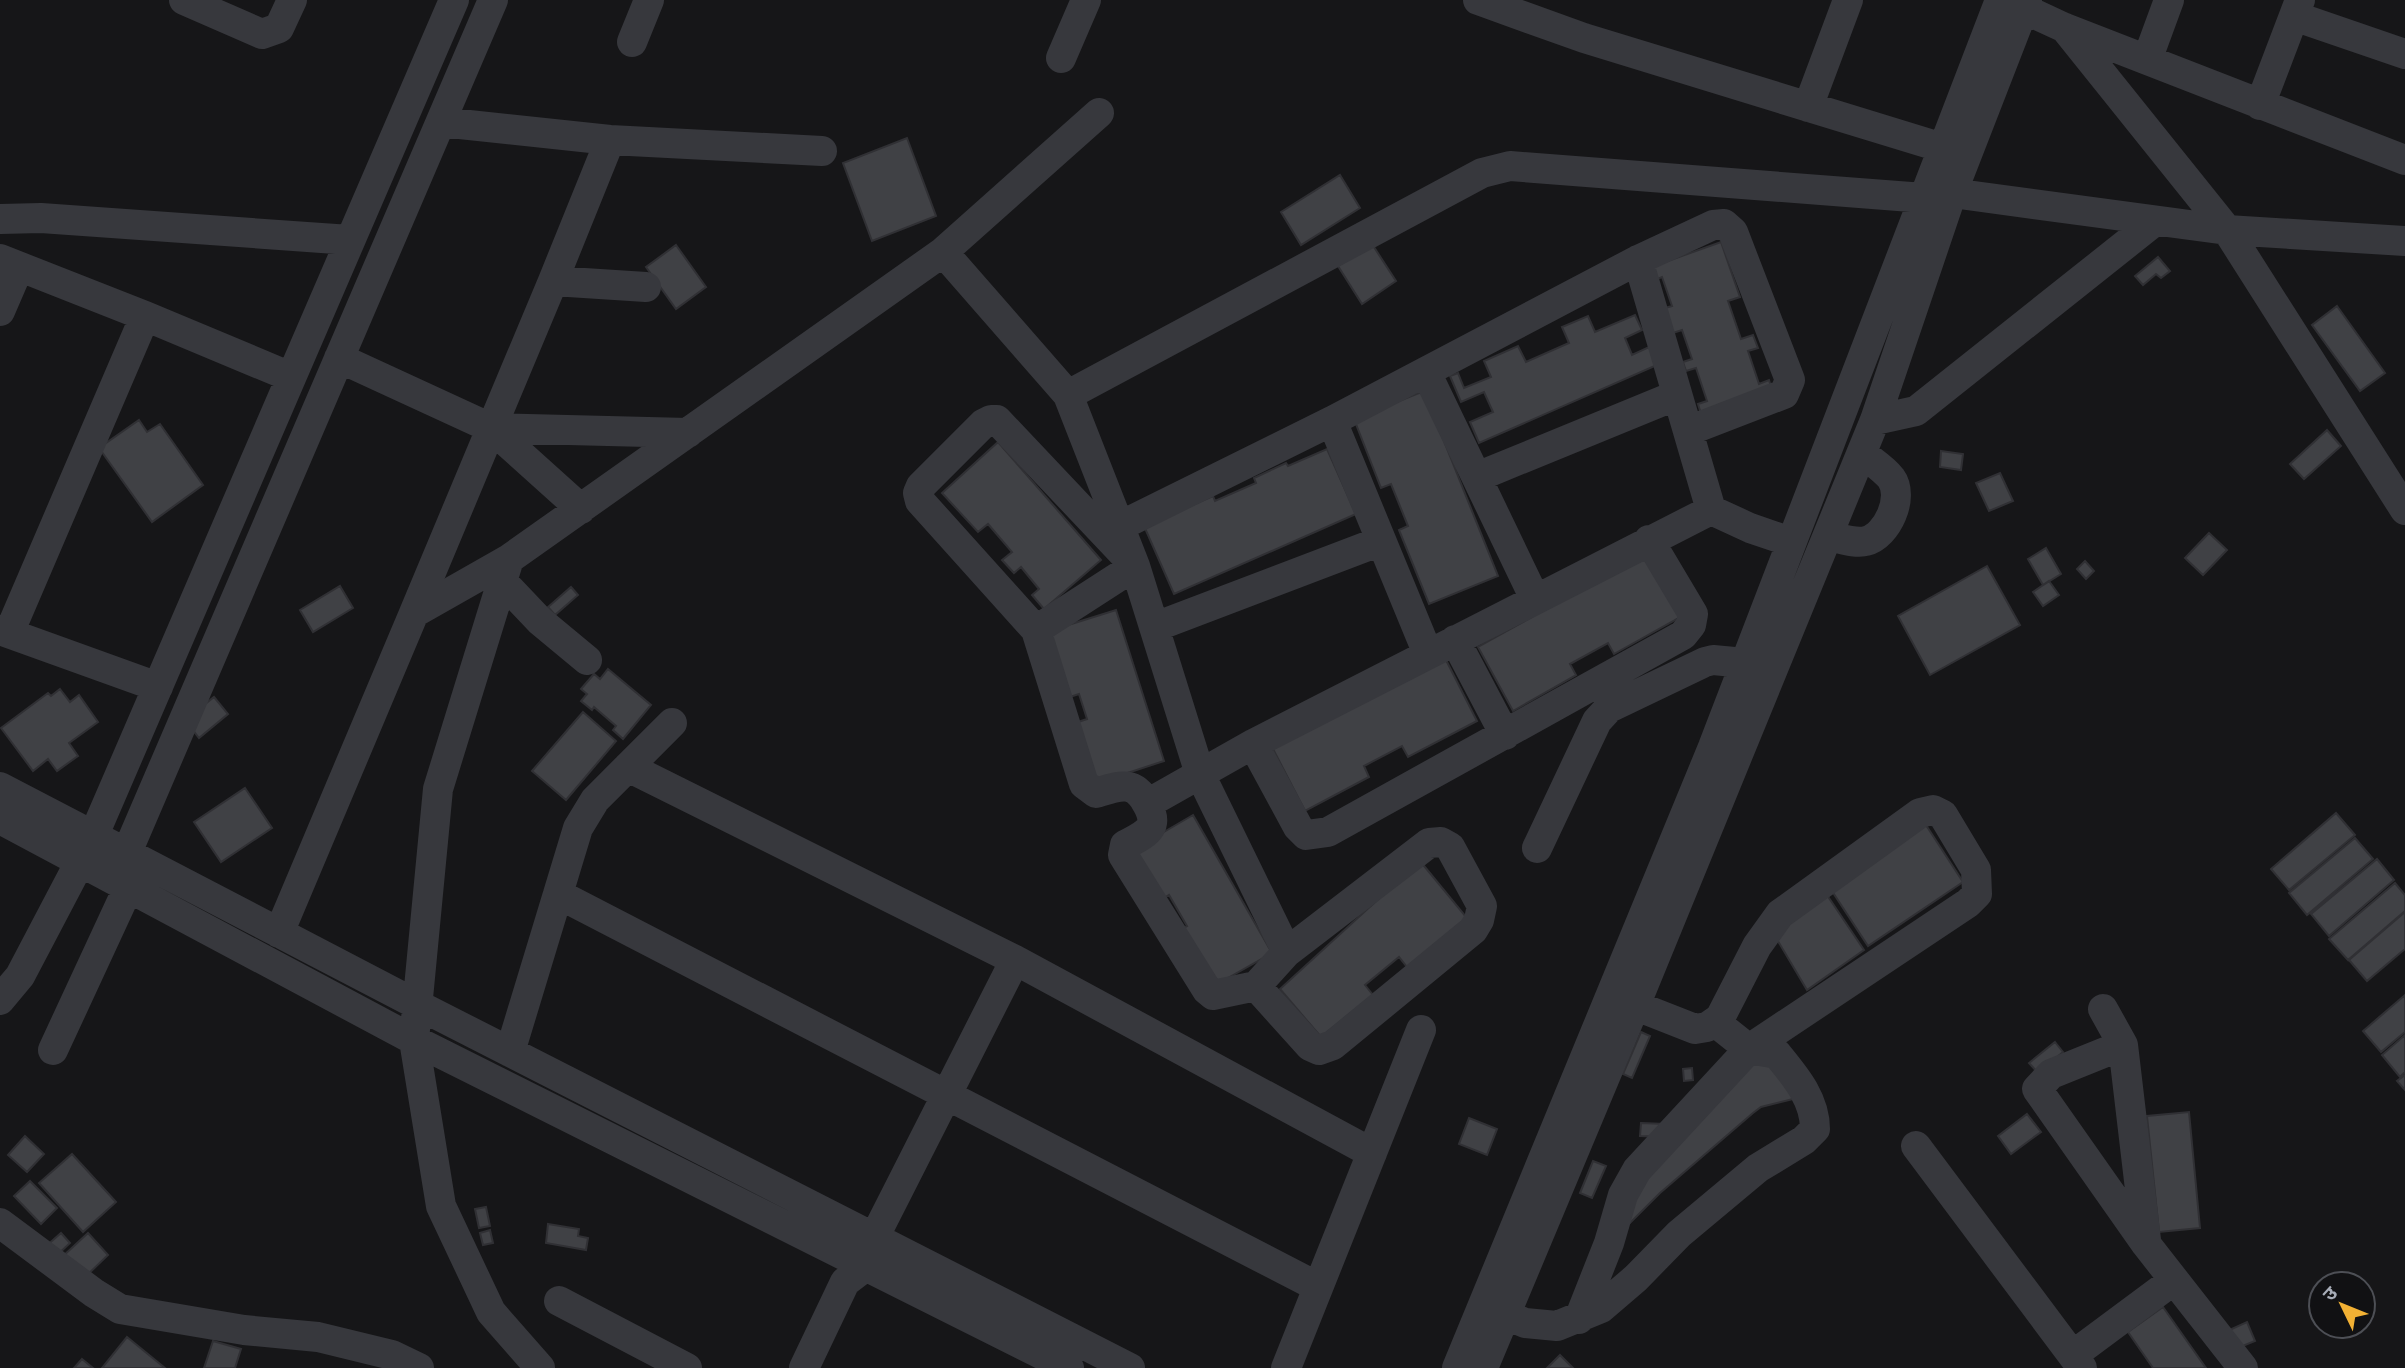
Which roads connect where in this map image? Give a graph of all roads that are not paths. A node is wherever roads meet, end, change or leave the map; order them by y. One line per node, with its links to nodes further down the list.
1 (184, 0): 2 (street)
2 (292, 0)
3 (454, 0): 29 (street)
4 (493, 0): 20 (street)
5 (649, 0): 13 (street)
6 (1086, 0): 15 (street)
7 (1848, 0): 18 (street)
8 (2169, 0): 16 (street)
9 (1485, 1): 18 (street)
10 (2017, 3): 12 (street); 22 (street)
11 (2297, 8): 14 (street); 17 (street)
12 (2065, 28): 16 (street); 28 (street)
13 (632, 42)
14 (2405, 54)
15 (1061, 58)
16 (2147, 60): 17 (street)
17 (2260, 105): 24 (street)
18 (1808, 107): 22 (street)
19 (1099, 113): 31 (street)
20 (441, 121): 21 (street); 38 (street)
21 (610, 140): 23 (street); 34 (street)
22 (1955, 150): 25 (street)
23 (822, 151)
24 (2405, 160)
25 (1938, 195): 27 (street); 41 (street); 43 (street); 57 (street)
26 (0, 219): 29 (street)
27 (2155, 221): 28 (street); 43 (street)
28 (2227, 230): 30 (street); 52 (street)
29 (350, 240): 40 (street)
30 (2405, 241)
31 (943, 252): 41 (street); 47 (street)
32 (1638, 260): 39 (street); 42 (street); 46 (street)
33 (9, 263): 36 (street); 37 (street)
34 (553, 281): 35 (street); 45 (street)
35 (646, 287)
36 (0, 310)
37 (145, 316): 40 (street); 64 (street)
38 (339, 358): 45 (street); 80 (street)
39 (1426, 372): 44 (street); 49 (street)
40 (291, 377): 69 (street)
41 (1068, 395): 53 (street)
42 (1677, 395): 46 (street); 49 (street)
43 (1875, 420): 48 (street)
44 (1332, 421): 53 (street); 56 (street)
45 (491, 428): 47 (street); 50 (street); 61 (street)
46 (1688, 431): 51 (street)
47 (688, 433): 50 (street)
48 (1862, 453): 54 (street); 54 (street)
49 (1477, 477): 60 (street)
50 (581, 509): 59 (street)
51 (1711, 510): 55 (street); 57 (street)
52 (2405, 510)
53 (1120, 526): 58 (street)
54 (1828, 536): 87 (street)
55 (1649, 540): 60 (street); 71 (street)
56 (1381, 541): 62 (street); 66 (street)
57 (1791, 542): 68 (street)
58 (1135, 566): 62 (street); 63 (street); 63 (street)
59 (505, 570): 61 (street); 67 (street); 88 (street)
60 (1535, 599): 65 (street)
61 (414, 612): 82 (street)
62 (1155, 627): 74 (street)
63 (1036, 630): 76 (street)
64 (5, 631): 69 (street)
65 (1455, 640): 66 (street); 71 (street)
66 (1428, 654): 72 (street)
67 (587, 660)
68 (1745, 663): 78 (street); 87 (street)
69 (158, 687): 79 (street)
70 (672, 723): 73 (street)
71 (1505, 735): 72 (street)
72 (1253, 744): 74 (street)
73 (628, 767): 81 (street); 84 (street)
74 (1200, 774): 76 (street); 83 (street)
75 (0, 788): 79 (street)
76 (1147, 804): 85 (street)
77 (0, 819): 79 (street)
78 (1537, 848)
79 (87, 849): 80 (street); 86 (street)
80 (124, 873): 82 (street); 92 (street); 95 (street)
81 (558, 894): 96 (street); 97 (street)
82 (279, 933): 88 (street)
83 (1287, 952): 85 (street); 85 (street)
84 (1015, 960): 97 (street); 99 (street)
85 (1256, 986)
86 (0, 1000)
87 (1623, 1001): 90 (street); 108 (street)
88 (418, 1004): 92 (street); 96 (street)
89 (2103, 1009): 93 (street)
90 (1715, 1022): 94 (street); 94 (street)
91 (1421, 1030): 99 (street)
92 (414, 1040): 103 (street); 112 (street)
93 (2123, 1045): 101 (street); 101 (street)
94 (1749, 1049): 102 (street); 104 (street)
95 (53, 1050)
96 (510, 1052): 103 (street)
97 (945, 1094): 103 (street); 106 (street)
98 (1916, 1146): 110 (street)
99 (1372, 1153): 106 (street)
100 (0, 1223): 111 (street)
101 (2146, 1244): 105 (street)
102 (1606, 1250): 104 (street); 109 (street)
103 (870, 1252): 114 (street); 115 (street); 116 (street)
104 (1636, 1278): 109 (street)
105 (2174, 1280): 110 (street); 120 (street)
106 (1318, 1287): 117 (street)
107 (559, 1301): 113 (street)
108 (1494, 1310): 109 (street); 118 (street); 119 (street)
109 (1578, 1318)
110 (2078, 1362)
111 (419, 1368)
112 (540, 1368)
113 (687, 1368)
114 (804, 1368)
115 (1069, 1368)
116 (1130, 1368)
117 (1286, 1368)
118 (1457, 1368)
119 (1483, 1368)
120 (2243, 1368)

